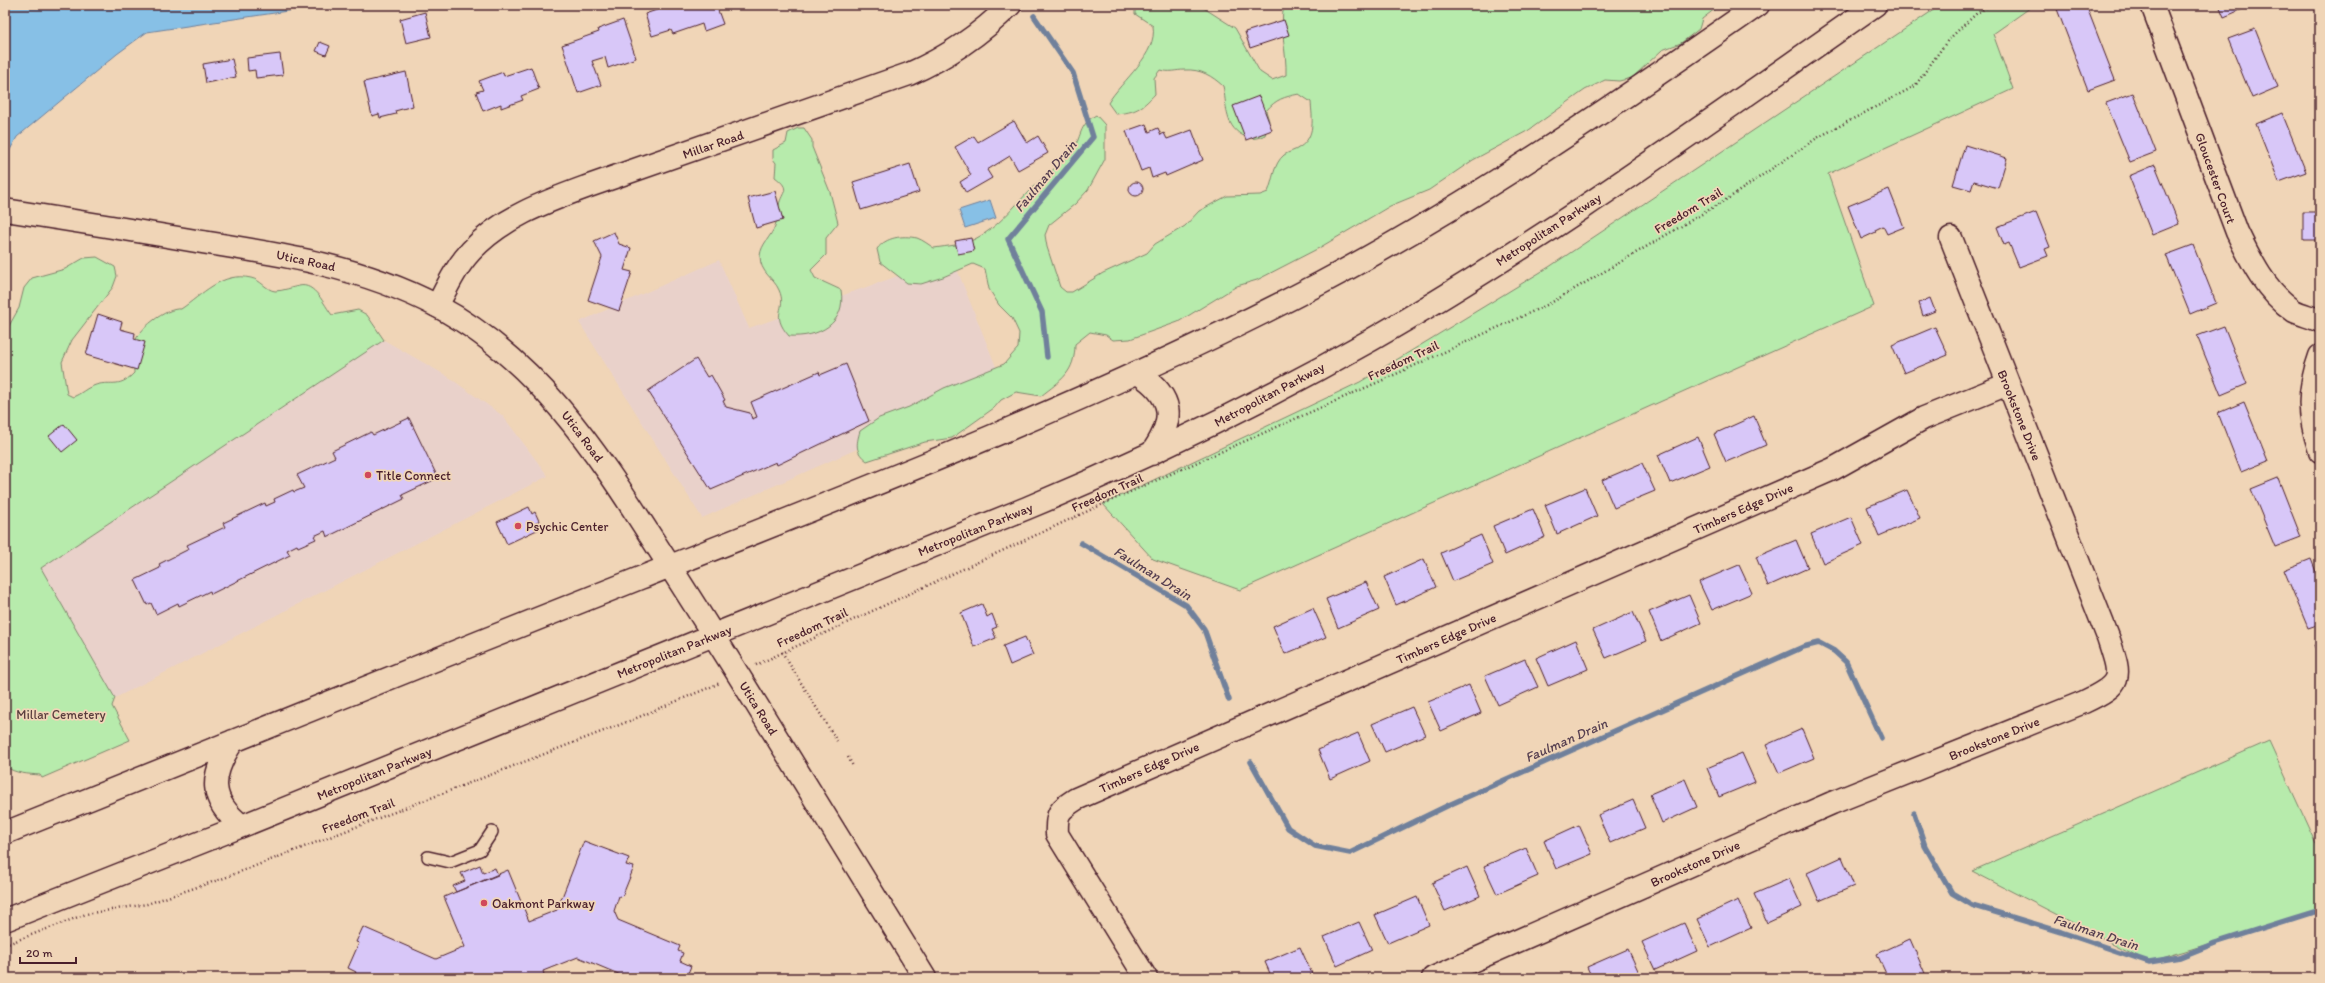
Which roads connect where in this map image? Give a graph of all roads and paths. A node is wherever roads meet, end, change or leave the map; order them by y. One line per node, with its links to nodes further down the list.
1 (1010, 5): 8 (main road, Millar Road)
2 (1758, 5): 11 (main road)
3 (1876, 5): 14 (main road, Metropolitan Parkway)
4 (1991, 5): 17 (path, Freedom Trail)
5 (2152, 5): 9 (main road, Gloucester Court)
6 (5, 210): 8 (main road, Utica Road)
7 (1950, 238): 12 (main road, Brookstone Drive)
8 (437, 306): 15 (main road, Utica Road)
9 (2320, 321)
10 (2320, 356): 13 (main road)
11 (1138, 373): 14 (main road); 15 (main road)
12 (2008, 384): 31 (main road, Timbers Edge Drive); 32 (main road, Brookstone Drive)
13 (2320, 451)
14 (1151, 454): 16 (main road, Metropolitan Parkway)
15 (670, 566): 16 (main road, Utica Road); 20 (main road)
16 (714, 634): 24 (main road, Metropolitan Parkway); 30 (main road, Utica Road)
17 (782, 652): 18 (path, Freedom Trail); 21 (path)
18 (774, 656)
19 (713, 686): 29 (path, Freedom Trail)
20 (233, 741): 24 (main road); 26 (main road)
21 (837, 741)
22 (848, 757): 23 (path)
23 (853, 766)
24 (242, 826): 28 (main road, Metropolitan Parkway)
25 (492, 832): 27 (lane)
26 (5, 833)
27 (428, 857)
28 (5, 920)
29 (5, 945)
30 (925, 978)
31 (1146, 978)
32 (1433, 978)

